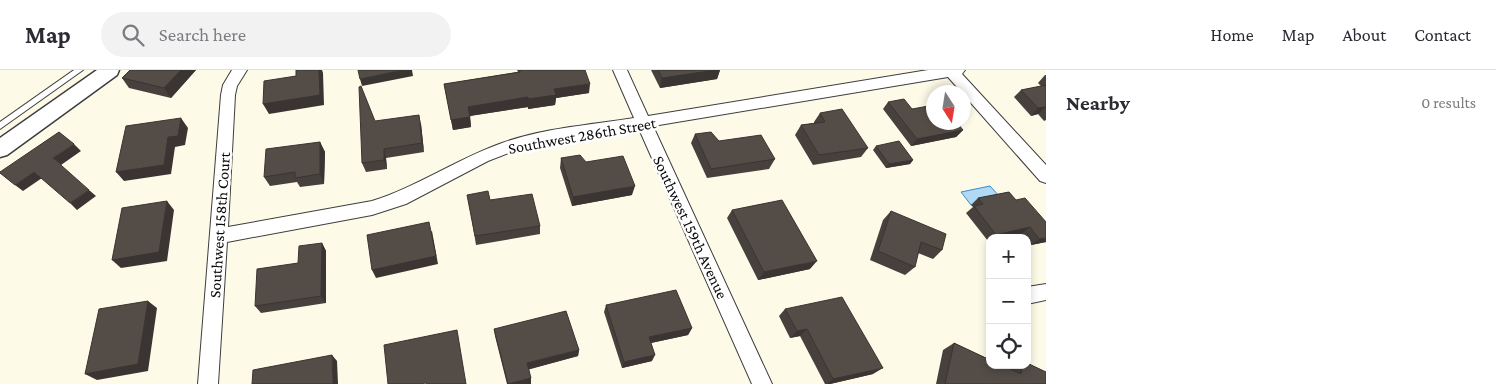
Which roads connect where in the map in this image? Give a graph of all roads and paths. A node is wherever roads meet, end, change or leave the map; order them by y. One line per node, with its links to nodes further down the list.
1 (79, 70): 7 (lane)
2 (110, 70): 8 (street)
3 (240, 70): 10 (street, Southwest 158th Court)
4 (620, 70): 6 (street, Southwest 159th Avenue)
5 (955, 71): 6 (street, Southwest 286th Street); 9 (street)
6 (643, 123): 10 (street, Southwest 286th Street); 14 (street, Southwest 159th Avenue)
7 (0, 126)
8 (0, 149)
9 (1046, 176)
10 (218, 236): 13 (street, Southwest 158th Court)
11 (1046, 292): 12 (street)
12 (1031, 295)
13 (208, 384)
14 (762, 384)

